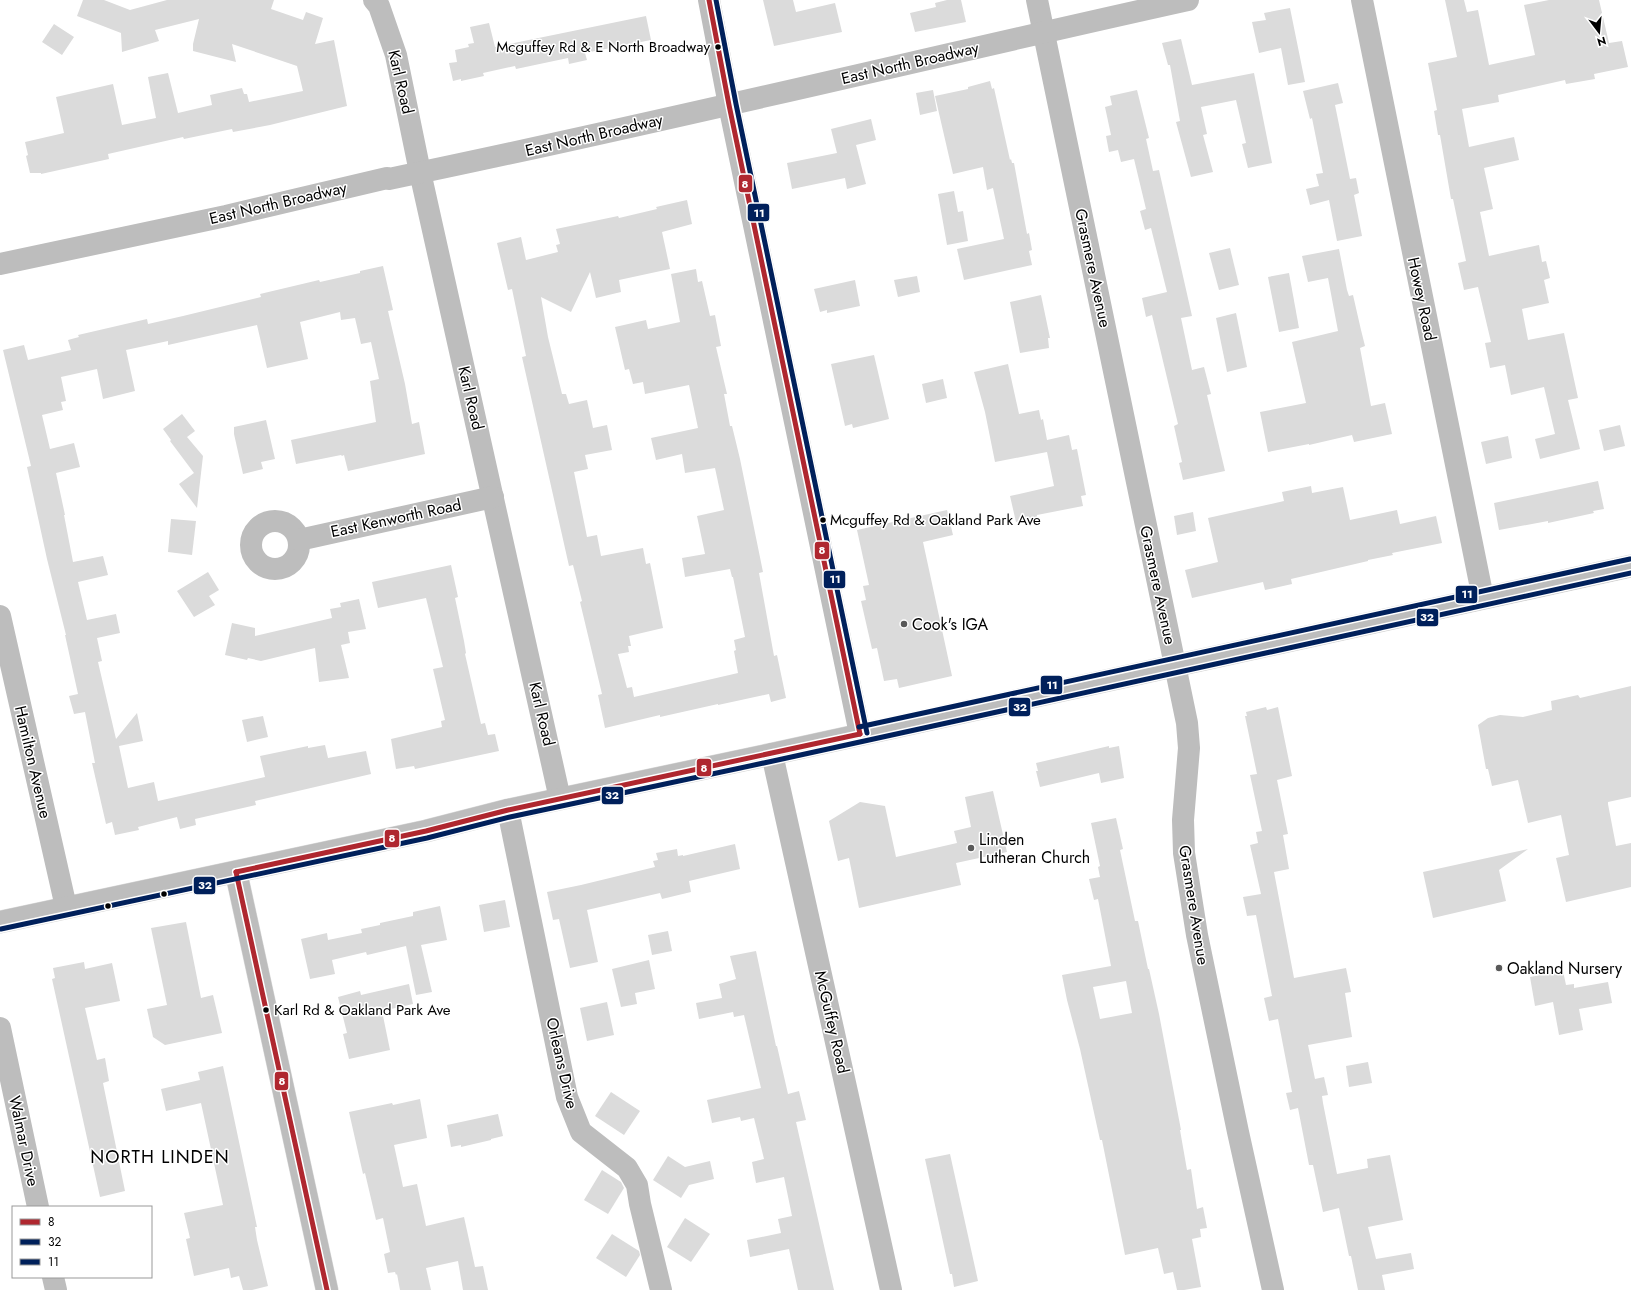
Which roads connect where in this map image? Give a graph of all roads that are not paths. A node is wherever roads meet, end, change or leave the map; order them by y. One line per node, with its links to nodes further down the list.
1 (374, 0): 8 (street, Karl Road)
2 (709, 0): 7 (street)
3 (1037, 0): 6 (street, Grasmere Avenue)
4 (1188, 0): 6 (street, East North Broadway)
5 (1362, 0): 13 (street, Howey Road)
6 (1043, 32): 7 (street, East North Broadway); 15 (street, Grasmere Avenue)
7 (729, 105): 8 (street, East North Broadway); 16 (street)
8 (420, 172): 9 (street, East North Broadway); 10 (street, Karl Road)
9 (0, 264)
10 (493, 497): 11 (street, East Kenworth Road); 18 (street, Karl Road)
11 (299, 540)
12 (1631, 566): 13 (street)
13 (1483, 598): 15 (street)
14 (0, 616): 21 (street, Hamilton Avenue)
15 (1175, 665): 16 (street); 30 (street, Grasmere Avenue)
16 (860, 734): 17 (street)
17 (772, 754): 18 (street); 29 (street, McGuffey Road)
18 (560, 799): 19 (street)
19 (508, 810): 20 (street); 28 (street, Orleans Drive)
20 (236, 872): 21 (street); 27 (street)
21 (66, 907): 22 (street)
22 (0, 922)
23 (0, 1028): 24 (street, Walmar Drive)
24 (38, 1206)
25 (53, 1278): 26 (street)
26 (56, 1290)
27 (326, 1290)
28 (661, 1290)
29 (891, 1290)
30 (1273, 1290)

